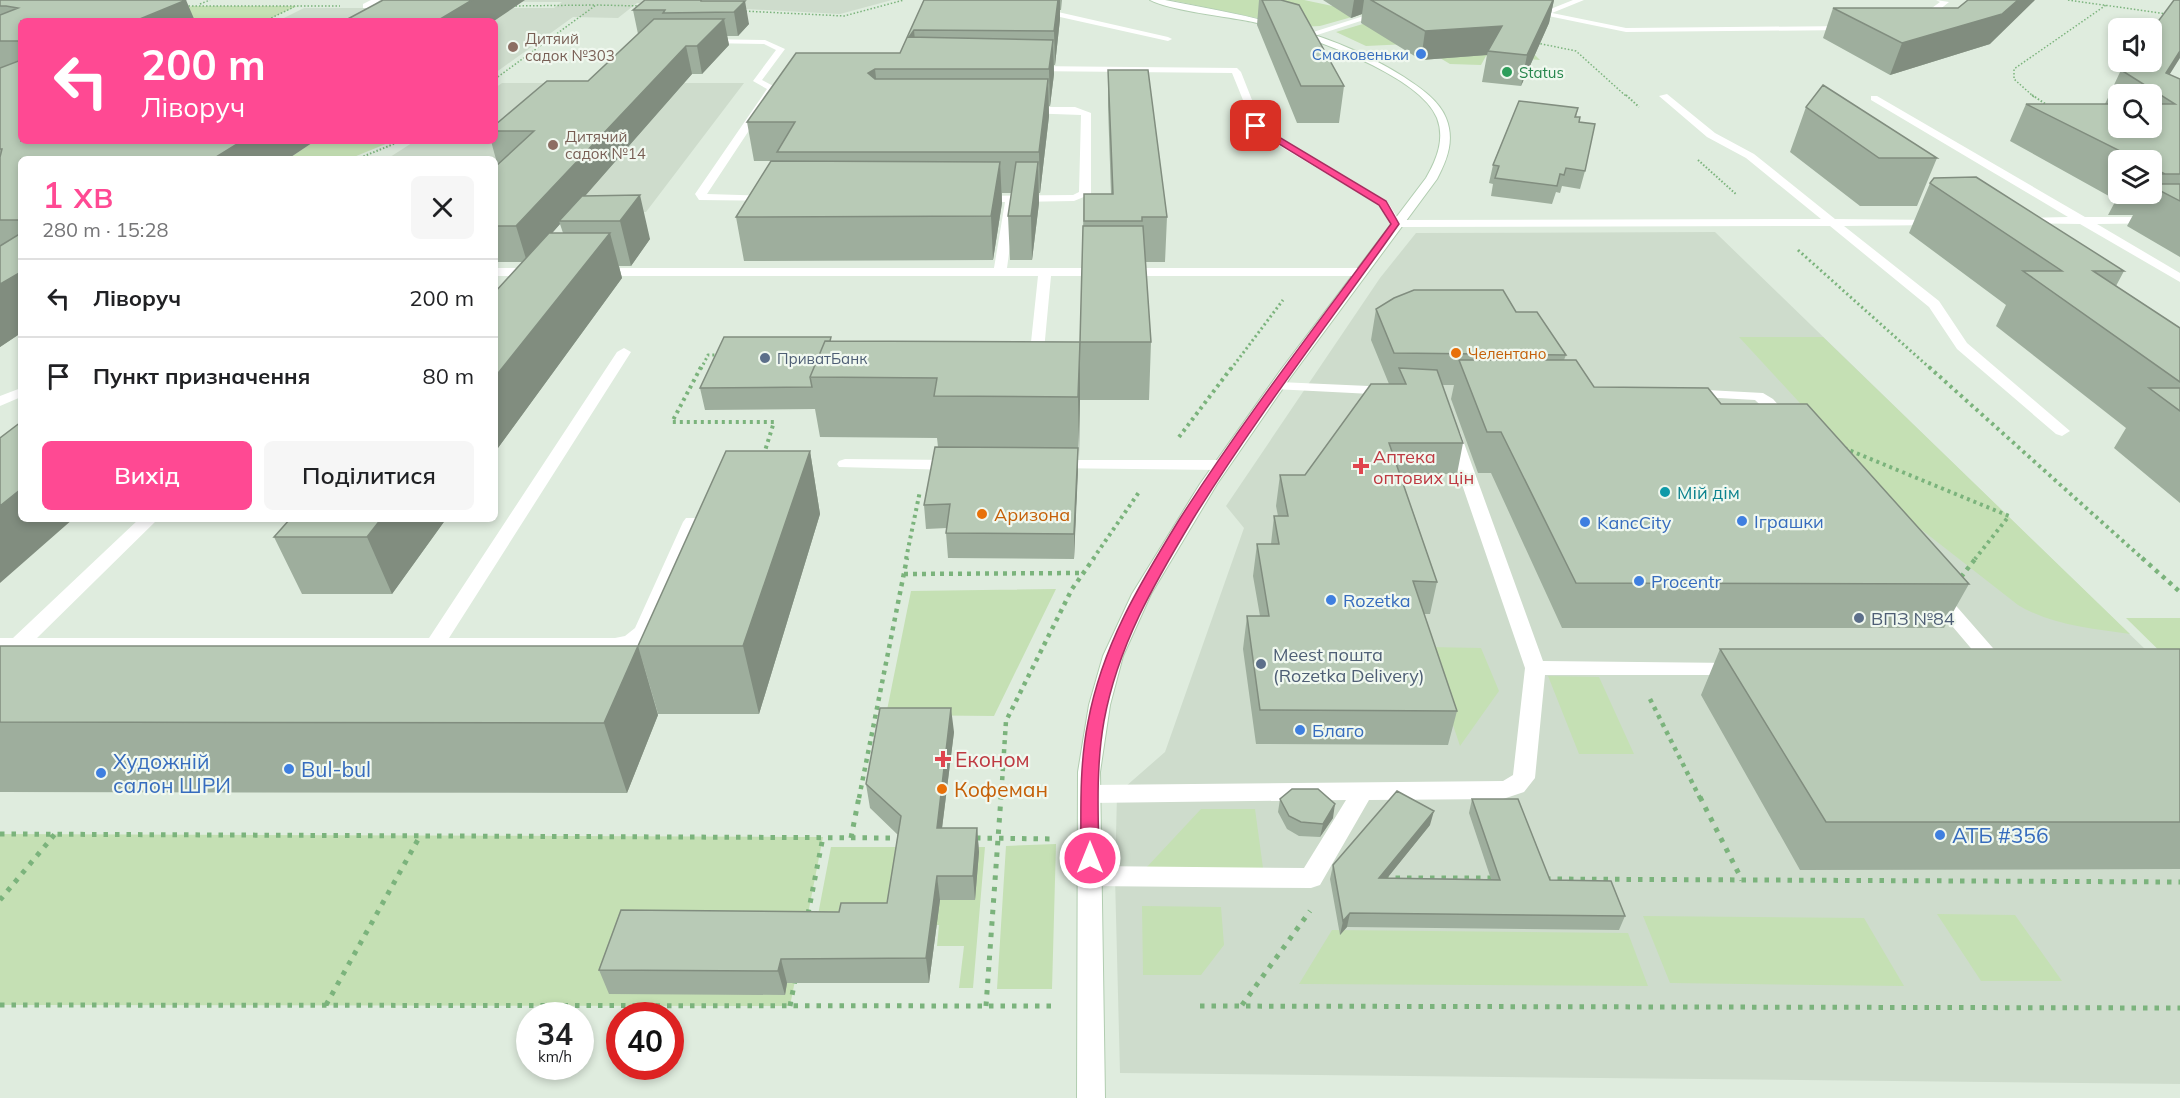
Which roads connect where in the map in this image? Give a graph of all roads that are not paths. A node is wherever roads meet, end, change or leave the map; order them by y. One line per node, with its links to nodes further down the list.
1 (376, 0): 7 (street)
2 (1046, 0): 13 (street)
3 (1154, 0): 12 (street)
4 (1422, 0): 12 (street)
5 (1580, 0): 9 (street)
6 (1940, 0): 10 (street)
7 (366, 6)
8 (1522, 10): 9 (street)
9 (1543, 14): 11 (street)
10 (1911, 27)
11 (1860, 28)
12 (1311, 34): 27 (street)
13 (1168, 39)
14 (695, 41): 19 (street)
15 (1012, 69): 27 (street)
16 (1664, 96): 26 (street)
17 (1874, 98): 24 (street)
18 (1018, 110): 21 (street)
19 (780, 199)
20 (965, 199): 21 (street)
21 (1011, 199): 28 (street)
22 (2180, 220): 24 (street)
23 (2010, 221): 24 (street)
24 (2082, 221): 34 (street)
25 (1951, 222): 26 (street)
26 (1832, 223): 27 (street); 44 (street)
27 (1395, 224): 33 (street)
28 (1000, 271): 31 (street); 32 (street)
29 (498, 272): 30 (street)
30 (554, 272)
31 (577, 272)
32 (1045, 272): 33 (street); 36 (street)
33 (1361, 272): 37 (street)
34 (2180, 278)
35 (624, 352): 53 (street)
36 (1036, 361)
37 (1279, 386): 38 (street); 48 (street)
38 (1404, 392)
39 (18, 393): 41 (street)
40 (1674, 393): 43 (street)
41 (0, 401)
42 (1446, 415): 54 (street)
43 (1792, 430)
44 (2062, 431)
45 (845, 464): 46 (street)
46 (972, 465)
47 (1042, 465): 48 (street)
48 (1220, 465): 58 (street)
49 (146, 522): 52 (street)
50 (692, 522): 53 (street)
51 (1926, 583): 56 (street)
52 (9, 645): 53 (street)
53 (435, 645)
54 (1535, 668): 55 (street); 57 (street)
55 (1751, 670)
56 (1974, 672)
57 (1363, 791): 58 (street); 59 (street)
58 (1089, 794): 59 (street)
59 (1090, 876): 60 (street)
60 (1091, 1098)

